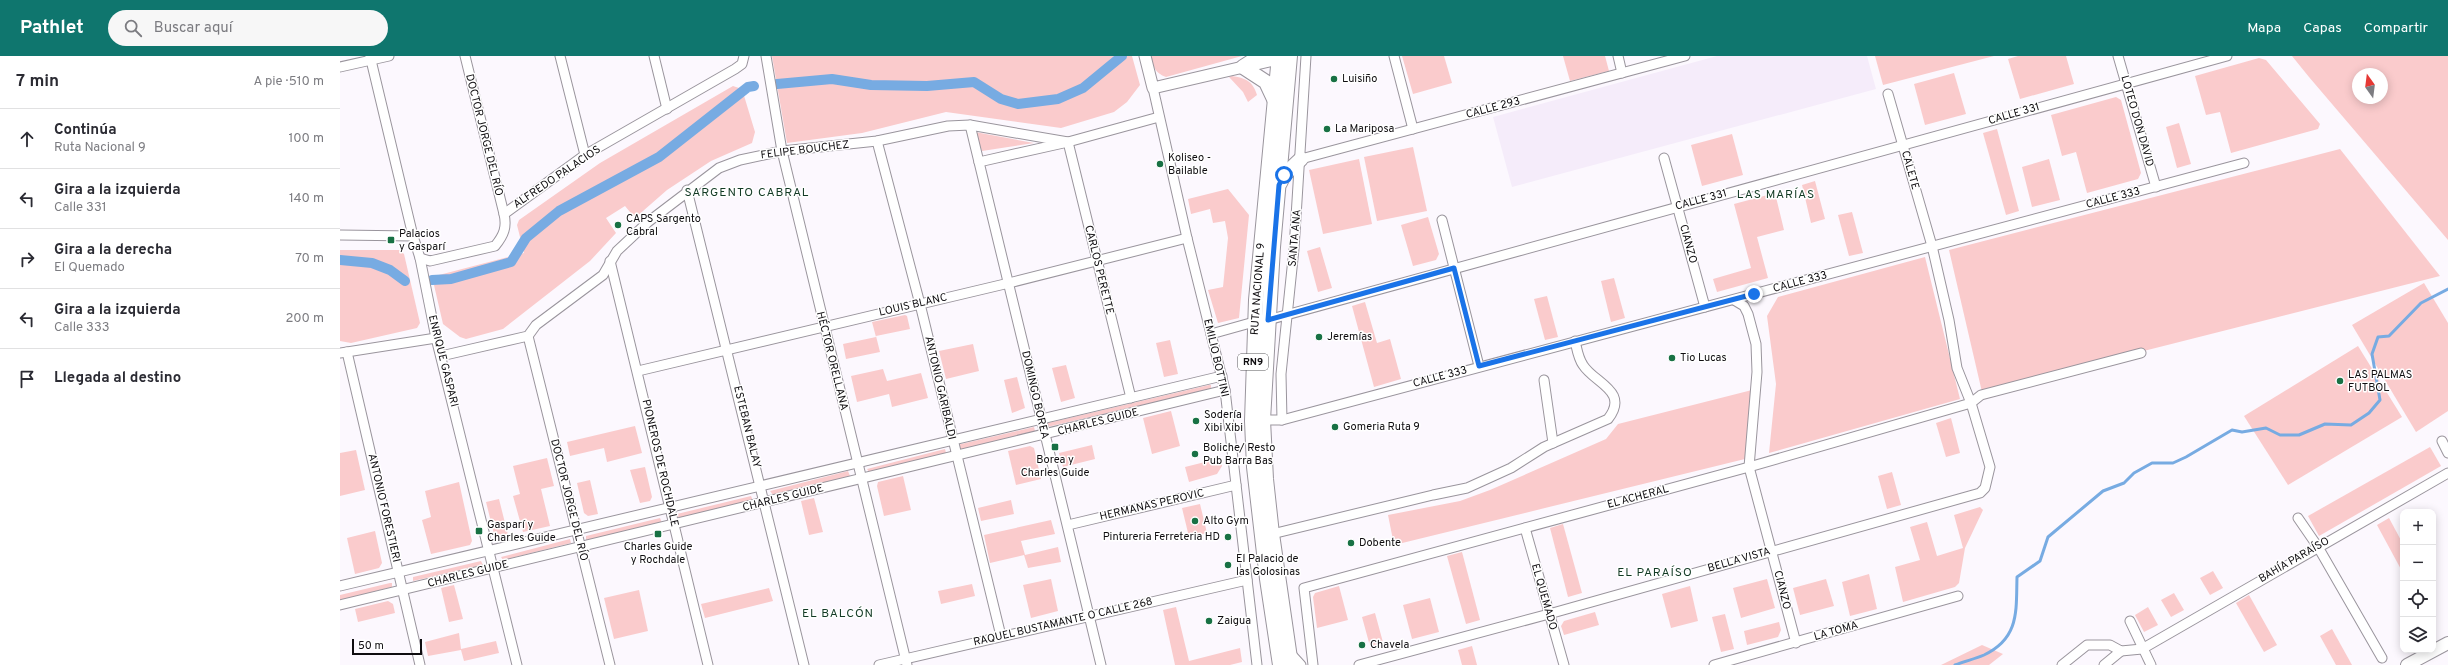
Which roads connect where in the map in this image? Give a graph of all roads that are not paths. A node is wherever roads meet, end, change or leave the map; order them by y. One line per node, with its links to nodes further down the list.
1 (389, 56): 16 (street)
2 (465, 56): 41 (street, DOCTOR JORGE DEL RÍO)
3 (560, 56): 32 (street)
4 (654, 56): 24 (street)
5 (744, 56): 24 (street, ALFREDO PALACIOS)
6 (766, 56): 31 (street, HÉCTOR ORELLANA)
7 (1145, 56): 21 (street, EMILIO BOTTINI)
8 (1260, 56): 18 (main road)
9 (1306, 56): 34 (street, SANTA ANA)
10 (1394, 56): 27 (street)
11 (1618, 56): 19 (street)
12 (1685, 56): 19 (street, CALLE 293)
13 (2118, 56): 20 (street, LOTEO DON DAVID)
14 (2227, 56): 20 (street, CALLE 331)
15 (1286, 57): 18 (street); 23 (main road, RUTA NACIONAL 9 / RN9); 37 (main road, RUTA NACIONAL 9 / RN9)
16 (370, 58): 17 (street); 44 (street, ENRIQUE GASPARI)
17 (340, 67)
18 (1243, 67): 21 (street); 23 (main road)
19 (1622, 73): 27 (street, CALLE 293)
20 (2126, 83): 30 (street, CALLE 331); 38 (street, LOTEO DON DAVID)
21 (1153, 88): 25 (street, EMILIO BOTTINI)
22 (1888, 94): 30 (street, CALETE)
23 (1274, 101): 58 (main road, RUTA NACIONAL 9 / RN9)
24 (667, 109): 32 (street, ALFREDO PALACIOS)
25 (1159, 117): 29 (street, FELIPE BOUCHEZ); 45 (street, EMILIO BOTTINI)
26 (970, 125): 28 (street, FELIPE BOUCHEZ); 29 (street, FELIPE BOUCHEZ); 35 (street, DOMINGO BOREA)
27 (1413, 129): 34 (street, CALLE 293)
28 (877, 141): 31 (street, FELIPE BOUCHEZ); 54 (street, ANTONIO GARIBALDI)
29 (1068, 142): 35 (street); 49 (street, CARLOS PERETTE)
30 (1903, 145): 40 (street, CALLE 331); 46 (street, CALETE)
31 (782, 151): 39 (street, FELIPE BOUCHEZ); 59 (street, HÉCTOR ORELLANA)
32 (585, 156): 41 (street, ALFREDO PALACIOS)
33 (1664, 158): 40 (street, CIANZO)
34 (1301, 159): 37 (main road); 56 (street, SANTA ANA)
35 (979, 162): 51 (street, DOMINGO BOREA)
36 (2244, 162): 38 (street, CALLE 333)
37 (1279, 185): 58 (main road, RUTA NACIONAL 9 / RN9)
38 (2156, 187): 46 (street, CALLE 333)
39 (687, 190): 48 (street, FELIPE BOUCHEZ); 64 (street, ESTEBAN BALAY)
40 (1677, 207): 50 (street, CALLE 331); 55 (street, CIANZO)
41 (504, 214): 47 (street, ALFREDO PALACIOS)
42 (1442, 220): 50 (street)
43 (340, 235): 44 (street)
44 (413, 236): 47 (street, ENRIQUE GASPARI)
45 (1187, 238): 49 (street, LOUIS BLANC); 60 (street, EMILIO BOTTINI)
46 (1932, 246): 52 (street, CALLE 333); 74 (street, CALETE)
47 (420, 258): 62 (street, ENRIQUE GASPARI)
48 (610, 261): 61 (street, FELIPE BOUCHEZ); 69 (street, PIONEROS DE ROCHDALE)
49 (1097, 261): 51 (street, LOUIS BLANC); 73 (street, CARLOS PERETTE)
50 (1454, 268): 56 (street, CALLE 331); 68 (street)
51 (1009, 283): 54 (street, LOUIS BLANC); 75 (street, DOMINGO BOREA)
52 (1754, 294): 53 (street, CALLE 333); 57 (street)
53 (1734, 300): 55 (street, CALLE 333); 57 (street)
54 (920, 304): 59 (street, LOUIS BLANC); 79 (street, ANTONIO GARIBALDI)
55 (1705, 307): 63 (street, CALLE 333)
56 (1288, 314): 58 (street, CALLE 331); 77 (street, SANTA ANA)
57 (1748, 314): 85 (street)
58 (1261, 321): 60 (street, CALLE 331); 76 (main road, RUTA NACIONAL 9 / RN9); 129 (main road, RUTA NACIONAL 9 / RN9)
59 (824, 327): 64 (street, LOUIS BLANC); 84 (street, HÉCTOR ORELLANA)
60 (1212, 334): 70 (street, EMILIO BOTTINI)
61 (528, 336): 67 (street); 96 (street, DOCTOR JORGE DEL RÍO)
62 (436, 338): 65 (street); 67 (street, ENRIQUE GASPARI)
63 (1575, 341): 68 (street, CALLE 333); 81 (street)
64 (728, 349): 69 (street, LOUIS BLANC); 89 (street, ESTEBAN BALAY)
65 (343, 352): 103 (street, ANTONIO FORESTIERI)
66 (2141, 353): 74 (street, EL ACHERAL)
67 (442, 356): 101 (street, ENRIQUE GASPARI)
68 (1479, 366): 77 (street, CALLE 333)
69 (638, 371): 91 (street, PIONEROS DE ROCHDALE)
70 (1222, 376): 72 (street, EMILIO BOTTINI); 73 (street, CHARLES GUIDE)
71 (1544, 380): 81 (street)
72 (1225, 390): 78 (street, CHARLES GUIDE); 88 (street, EMILIO BOTTINI)
73 (1131, 398): 75 (street, CHARLES GUIDE)
74 (1972, 403): 85 (street, EL ACHERAL); 100 (street, BELLA VISTA)
75 (1042, 420): 78 (street, DOMINGO BOREA); 79 (street, CHARLES GUIDE)
76 (1263, 420): 77 (street, CALLE 333); 97 (main road, RUTA NACIONAL 9 / RN9)
77 (1282, 420)
78 (1045, 434): 83 (street, CHARLES GUIDE); 94 (street, DOMINGO BOREA)
79 (952, 440): 83 (street, ANTONIO GARIBALDI); 84 (street, CHARLES GUIDE)
80 (2442, 441): 82 (street)
81 (1553, 443): 97 (street)
82 (2448, 453)
83 (956, 456): 87 (street, CHARLES GUIDE); 112 (street, ANTONIO GARIBALDI)
84 (858, 463): 87 (street, HÉCTOR ORELLANA); 89 (street, CHARLES GUIDE)
85 (1749, 467): 95 (street, EL ACHERAL); 100 (street, CIANZO)
86 (2448, 473): 99 (street, BAHÍA PARAÍSO)
87 (861, 478): 90 (street, CHARLES GUIDE); 119 (street, HÉCTOR ORELLANA)
88 (1236, 485): 94 (street, HERMANAS PEROVIC); 104 (street, EMILIO BOTTINI)
89 (761, 487): 90 (street, ESTEBAN BALAY); 91 (street, CHARLES GUIDE)
90 (765, 502): 93 (street, CHARLES GUIDE); 125 (street, ESTEBAN BALAY)
91 (670, 508): 93 (street, PIONEROS DE ROCHDALE); 96 (street, CHARLES GUIDE)
92 (2298, 518): 99 (street)
93 (674, 524): 98 (street, CHARLES GUIDE); 124 (street, PIONEROS DE ROCHDALE)
94 (1068, 525): 110 (street, DOMINGO BOREA)
95 (1525, 528): 109 (street, EL QUEMADO); 132 (street, EL ACHERAL)
96 (576, 530): 98 (street, DOCTOR JORGE DEL RÍO); 101 (street, CHARLES GUIDE)
97 (1272, 534): 115 (main road, RUTA NACIONAL 9 / RN9)
98 (580, 547): 102 (street, CHARLES GUIDE); 123 (street, DOCTOR JORGE DEL RÍO)
99 (2318, 547): 116 (street, BAHÍA PARAÍSO); 118 (street)
100 (1773, 550): 109 (street, BELLA VISTA); 113 (street, CIANZO)
101 (489, 551): 102 (street, ENRIQUE GASPARI); 103 (street, CHARLES GUIDE)
102 (493, 568): 106 (street, CHARLES GUIDE); 122 (street, ENRIQUE GASPARI)
103 (400, 572): 105 (street, CHARLES GUIDE); 106 (street, ANTONIO FORESTIERI)
104 (1247, 580): 110 (street, RAQUEL BUSTAMANTE O CALLE 268); 128 (street, EMILIO BOTTINI)
105 (340, 586)
106 (403, 590): 108 (street, CHARLES GUIDE); 121 (street, ANTONIO FORESTIERI)
107 (1958, 596): 113 (street, LA TOMA)
108 (340, 605)
109 (1549, 614): 133 (street, BELLA VISTA); 134 (street, EL QUEMADO)
110 (1089, 616): 112 (street, RAQUEL BUSTAMANTE O CALLE 268); 127 (street, DOMINGO BOREA)
111 (2130, 621): 116 (street)
112 (1001, 636): 119 (street, RAQUEL BUSTAMANTE O CALLE 268)
113 (1796, 643): 135 (street, LA TOMA)
114 (2448, 643): 120 (main road)
115 (1288, 648): 130 (main road, RUTA NACIONAL 9 / RN9); 131 (street)
116 (2142, 649): 117 (street); 138 (street)
117 (2122, 651): 136 (street); 137 (street)
118 (2382, 658)
119 (907, 662): 126 (street, RAQUEL BUSTAMANTE O CALLE 268)
120 (2416, 662)
121 (420, 665)
122 (517, 665)
123 (610, 665)
124 (708, 665)
125 (804, 665)
126 (879, 665)
127 (1101, 665)
128 (1257, 665)
129 (1280, 665)
130 (1291, 665)
131 (1301, 665)
132 (1313, 665)
133 (1359, 665)
134 (1564, 665)
135 (1714, 665)
136 (2062, 665)
137 (2104, 665)
138 (2151, 665)

